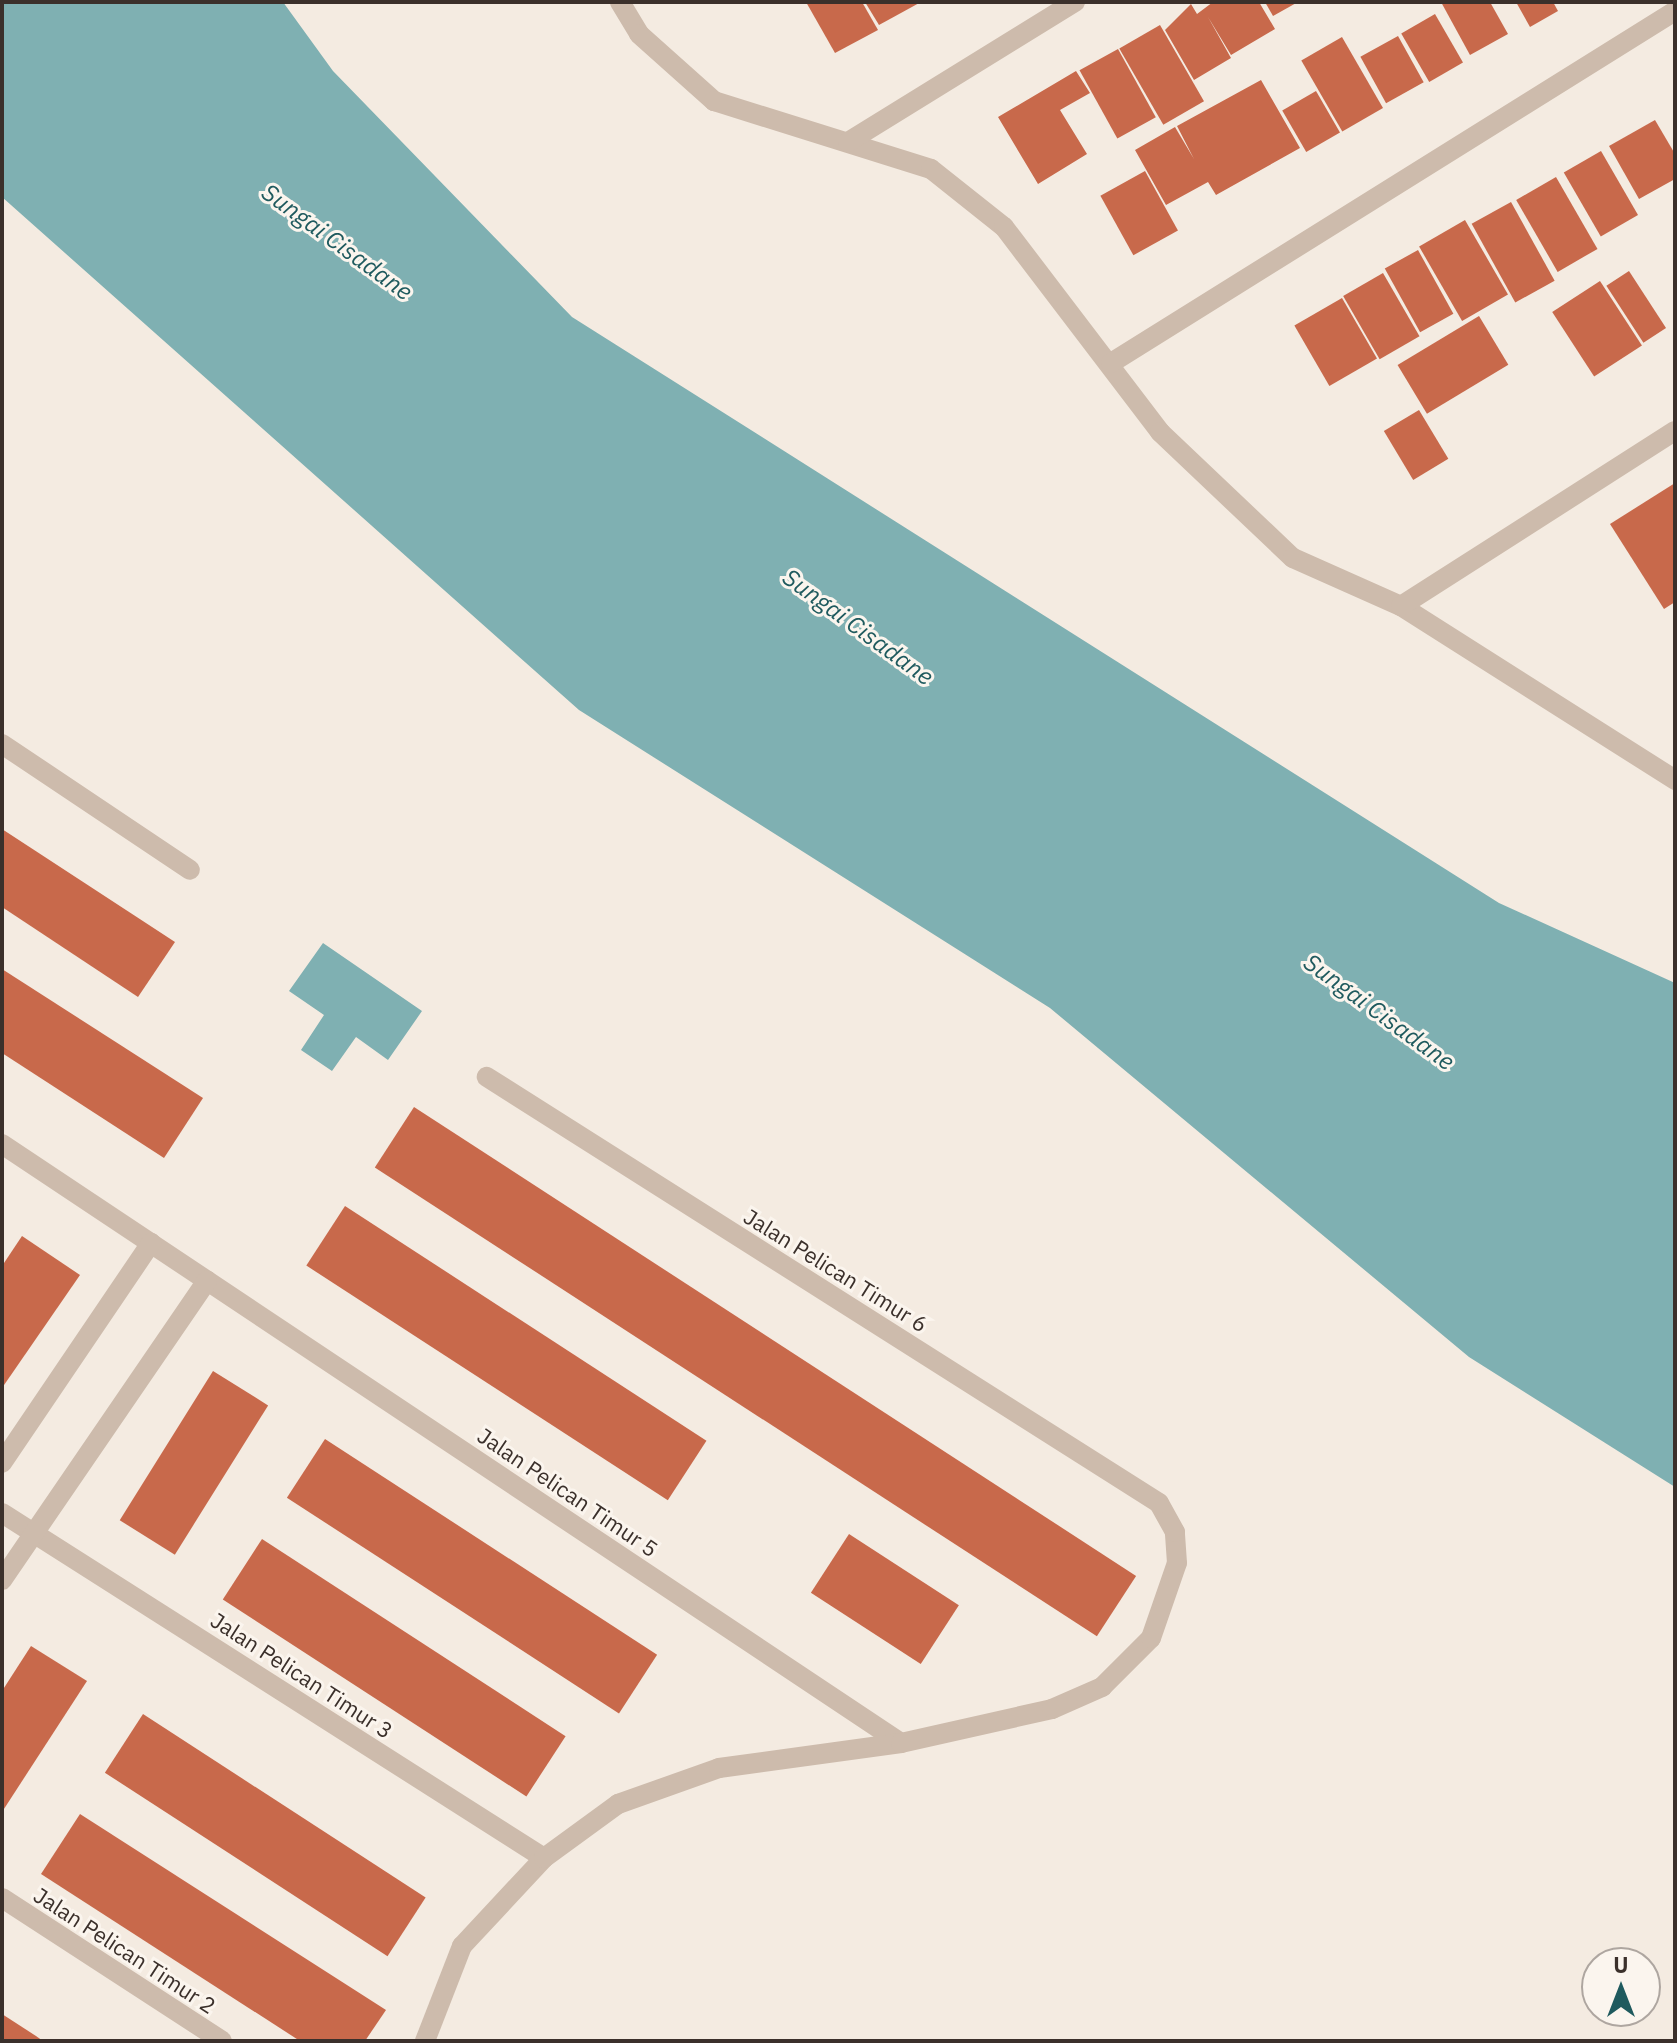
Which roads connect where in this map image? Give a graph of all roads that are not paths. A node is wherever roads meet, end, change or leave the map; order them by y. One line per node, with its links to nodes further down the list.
1 (620, 2): 4 (street)
2 (1075, 2): 4 (street)
3 (1675, 11): 5 (street)
4 (848, 142): 5 (street)
5 (1111, 363): 7 (street)
6 (1675, 431): 7 (street)
7 (1401, 606): 9 (street)
8 (2, 744): 10 (street)
9 (1675, 780)
10 (190, 870)
11 (487, 1077): 19 (street, Jalan Pelican Timur 6)
12 (2, 1144): 13 (street, Jalan Pelican Timur 5)
13 (151, 1243): 14 (street, Jalan Pelican Timur 5); 15 (street)
14 (207, 1281): 17 (street); 19 (street, Jalan Pelican Timur 5)
15 (2, 1463)
16 (2, 1513): 17 (street, Jalan Pelican Timur 3)
17 (34, 1533): 18 (street); 20 (street, Jalan Pelican Timur 3)
18 (2, 1580)
19 (901, 1743): 20 (street)
20 (544, 1858): 23 (street)
21 (2, 1898): 22 (street, Jalan Pelican Timur 2)
22 (222, 2041)
23 (425, 2041)

